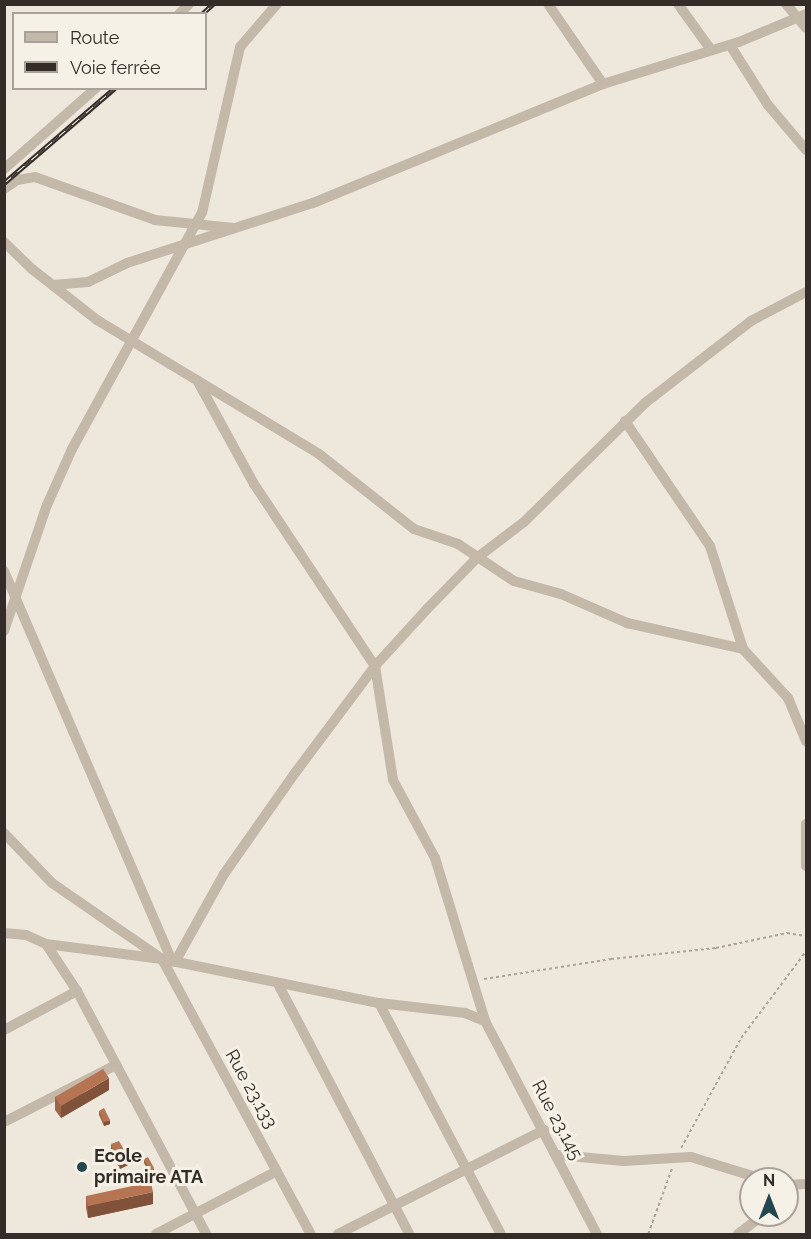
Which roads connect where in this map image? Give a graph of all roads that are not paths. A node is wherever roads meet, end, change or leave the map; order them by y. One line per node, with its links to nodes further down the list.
1 (277, 4): 14 (street)
2 (549, 4): 9 (street)
3 (678, 4): 8 (street)
4 (786, 4): 5 (street)
5 (802, 16): 6 (street); 7 (street)
6 (807, 28)
7 (730, 45): 8 (street); 11 (street)
8 (711, 50): 9 (street)
9 (603, 84): 15 (street)
10 (94, 90): 12 (street)
11 (807, 150)
12 (4, 169)
13 (4, 189): 14 (street)
14 (196, 223): 15 (street); 17 (street)
15 (237, 228): 17 (street)
16 (4, 242): 18 (street)
17 (182, 246): 18 (street); 20 (street)
18 (53, 285): 20 (street)
19 (807, 292): 22 (street)
20 (129, 342): 21 (street); 25 (street)
21 (197, 380): 23 (street); 28 (street)
22 (625, 421): 23 (street); 27 (street)
23 (478, 556): 27 (street); 28 (street)
24 (4, 571): 25 (street, Rue 23.133)
25 (17, 600): 26 (street); 35 (street, Rue 23.133)
26 (4, 631)
27 (743, 649): 29 (street)
28 (375, 666): 35 (street); 39 (street, Rue 23.145)
29 (807, 741)
30 (807, 824): 32 (street)
31 (4, 832): 35 (street)
32 (807, 866)
33 (4, 933): 34 (street)
34 (46, 944): 35 (street); 37 (street)
35 (170, 961): 36 (street); 46 (street, Rue 23.133)
36 (278, 984): 38 (street); 48 (street)
37 (77, 991): 40 (street); 41 (street)
38 (379, 1003): 39 (street); 47 (street)
39 (485, 1021): 43 (street, Rue 23.145)
40 (4, 1030)
41 (116, 1065): 42 (street); 49 (street)
42 (4, 1122)
43 (544, 1130): 44 (street, Rue 23.145); 47 (street)
44 (558, 1155): 45 (street); 56 (street, Rue 23.145)
45 (739, 1170)
46 (277, 1171): 49 (street); 52 (street, Rue 23.133)
47 (466, 1171): 48 (street); 55 (street)
48 (394, 1207): 53 (street); 54 (street)
49 (195, 1214): 50 (street); 51 (street)
50 (156, 1234)
51 (206, 1234)
52 (311, 1234)
53 (338, 1234)
54 (409, 1234)
55 (501, 1234)
56 (597, 1234)

